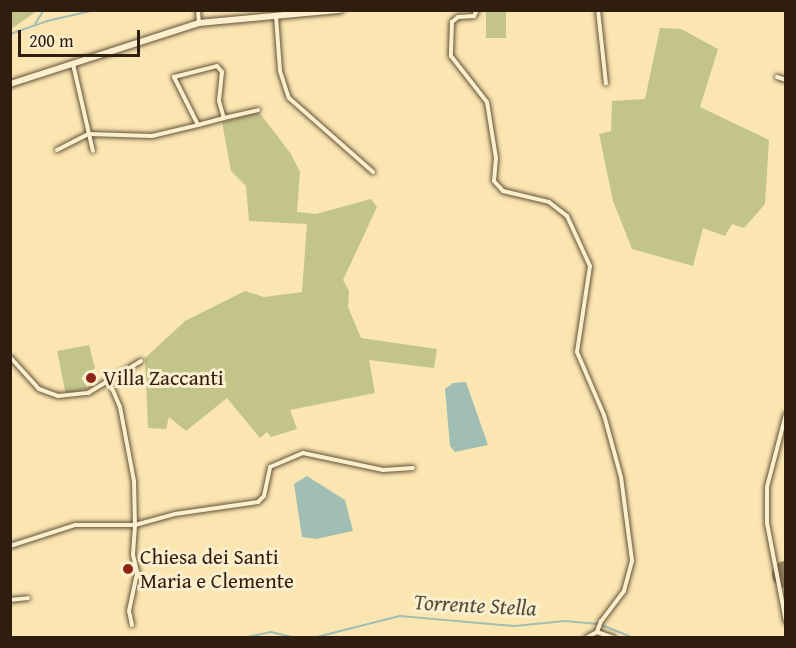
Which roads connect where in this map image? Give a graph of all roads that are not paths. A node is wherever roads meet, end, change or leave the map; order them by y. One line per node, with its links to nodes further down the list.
1 (198, 10): 6 (street)
2 (340, 10): 5 (main road)
3 (477, 10): 30 (street)
4 (598, 10): 11 (street)
5 (276, 16): 6 (main road); 18 (street)
6 (199, 23): 7 (main road)
7 (73, 64): 10 (main road); 15 (street)
8 (777, 77): 9 (street)
9 (786, 80)
10 (10, 84)
11 (606, 84)
12 (258, 110): 13 (street)
13 (224, 118): 14 (street); 14 (street)
14 (198, 125): 15 (street)
15 (88, 134): 16 (street); 17 (street)
16 (57, 150)
17 (93, 151)
18 (373, 172)
19 (10, 357): 21 (street)
20 (141, 361): 21 (street)
21 (109, 381): 24 (street)
22 (786, 414): 28 (street)
23 (412, 468): 24 (street)
24 (135, 525): 25 (street); 29 (street)
25 (10, 546)
26 (28, 598): 27 (street)
27 (10, 600)
28 (786, 622)
29 (132, 624)
30 (598, 631): 31 (street); 32 (street)
31 (586, 638)
32 (614, 638)

